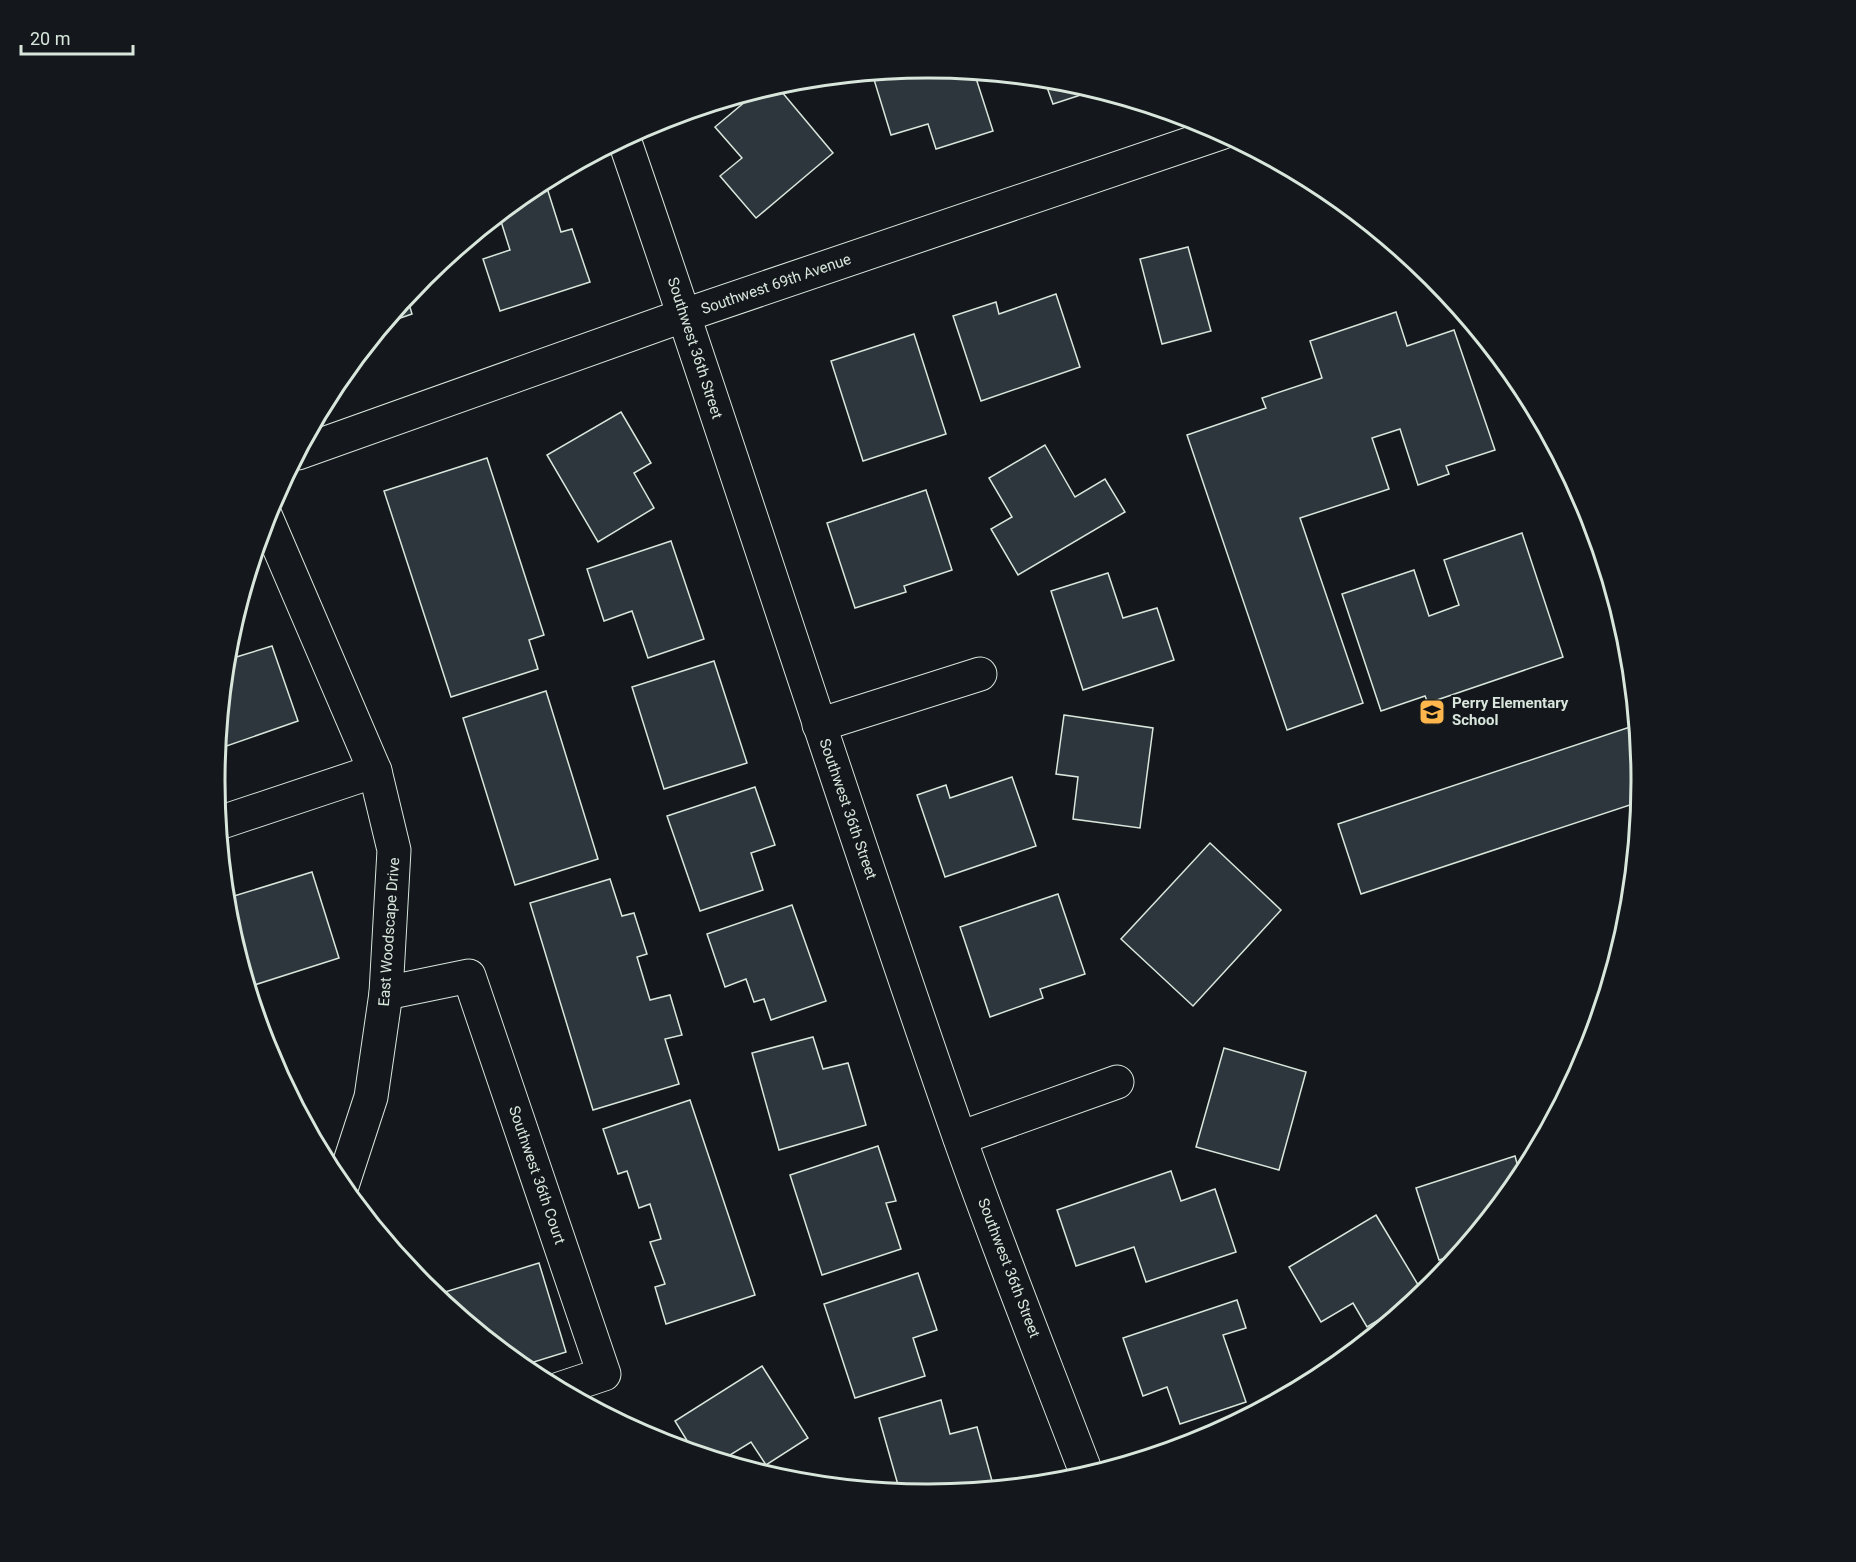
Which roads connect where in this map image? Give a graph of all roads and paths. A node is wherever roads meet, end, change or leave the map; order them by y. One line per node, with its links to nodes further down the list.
1 (1209, 137): 3 (street, Southwest 69th Avenue)
2 (627, 146): 3 (street, Southwest 36th Street)
3 (685, 315): 4 (street, Southwest 69th Avenue); 7 (street, Southwest 36th Street)
4 (308, 449)
5 (272, 530): 8 (street, East Woodscape Drive)
6 (980, 674): 7 (street)
7 (819, 725): 12 (street, Southwest 36th Street)
8 (375, 771): 9 (street); 10 (street, East Woodscape Drive)
9 (227, 820)
10 (386, 993): 13 (street, East Woodscape Drive); 14 (street, Southwest 36th Court)
11 (1117, 1082): 12 (street)
12 (960, 1138): 15 (street, Southwest 36th Street)
13 (345, 1175)
14 (569, 1386)
15 (1084, 1466)

